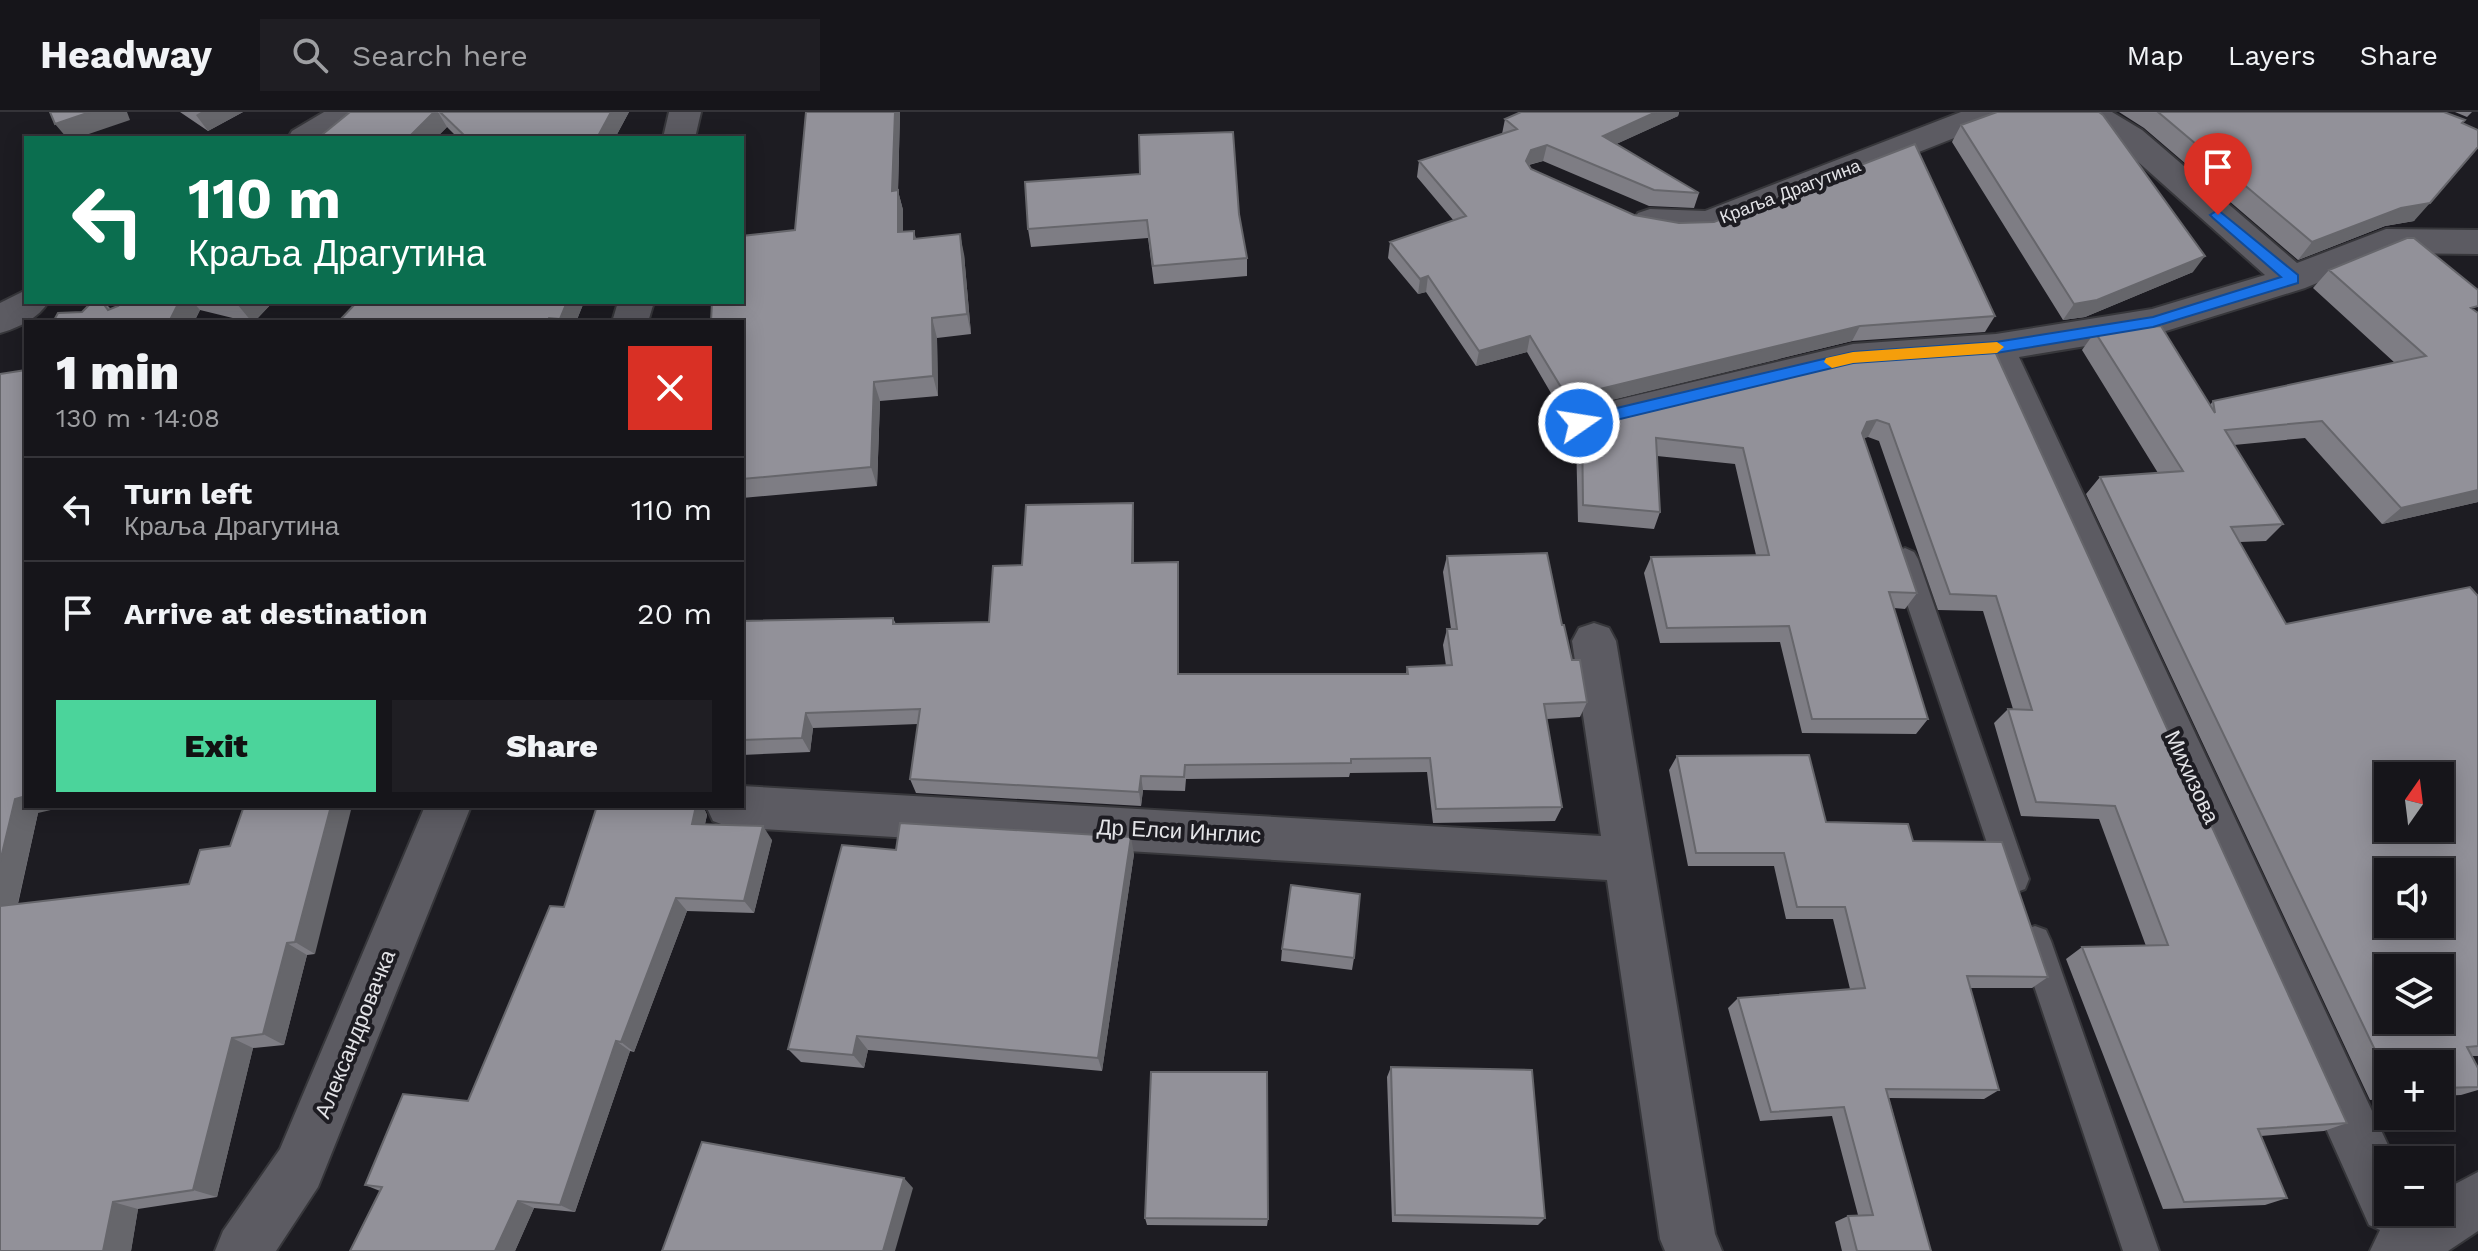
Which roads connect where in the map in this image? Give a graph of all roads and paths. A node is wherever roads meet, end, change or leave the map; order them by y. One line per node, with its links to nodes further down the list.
1 (347, 112): 5 (street)
2 (685, 112): 6 (street)
3 (1991, 112): 7 (street, Краља Драгутина)
4 (2089, 112): 9 (street)
5 (307, 136)
6 (679, 136)
7 (1627, 214)
8 (2478, 242): 9 (street)
9 (2292, 279): 12 (street)
10 (27, 304): 11 (street)
11 (0, 320)
12 (1996, 347): 13 (street); 20 (street, Михизова)
13 (1579, 423)
14 (1898, 539): 23 (lane)
15 (1594, 641): 18 (street)
16 (744, 807): 18 (street, Др Елси Инглис)
17 (447, 808): 21 (street, Александровачка)
18 (1629, 859): 22 (street)
19 (2475, 1205): 20 (street)
20 (2396, 1229)
21 (243, 1251)
22 (1694, 1251)
23 (2141, 1251)

